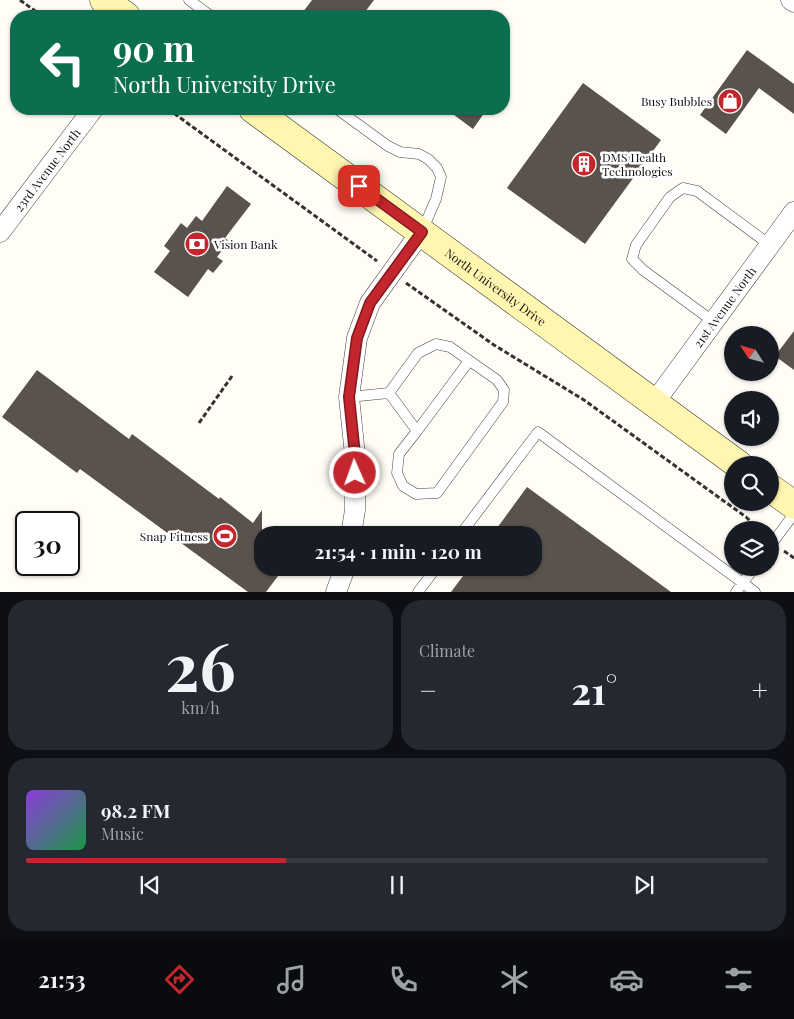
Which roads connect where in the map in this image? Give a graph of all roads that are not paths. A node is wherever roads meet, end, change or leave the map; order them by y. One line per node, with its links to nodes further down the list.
1 (104, 0): 3 (main road)
2 (189, 0): 4 (lane)
3 (118, 10)
4 (203, 10)
5 (88, 115): 9 (street, 23rd Avenue North)
6 (261, 115): 10 (main road, North University Drive)
7 (345, 115): 10 (lane)
8 (794, 212): 11 (street, 21st Avenue North)
9 (0, 232)
10 (422, 232): 15 (street); 16 (main road, North University Drive)
11 (770, 245): 12 (street, 21st Avenue North); 12 (lane)
12 (714, 322): 16 (street, 21st Avenue North)
13 (469, 361): 14 (lane); 17 (lane); 17 (lane)
14 (389, 393): 15 (lane); 17 (lane)
15 (349, 397): 22 (street)
16 (654, 403): 18 (main road, North University Drive)
17 (417, 431)
18 (727, 456)
19 (779, 494): 20 (main road)
20 (794, 505)
21 (794, 514): 24 (lane)
22 (352, 526)
23 (467, 526): 28 (lane)
24 (779, 534)
25 (342, 576): 29 (street)
26 (430, 576): 30 (lane)
27 (748, 576): 28 (lane)
28 (743, 583): 31 (lane); 32 (lane)
29 (336, 592)
30 (418, 592)
31 (736, 592)
32 (755, 592)

